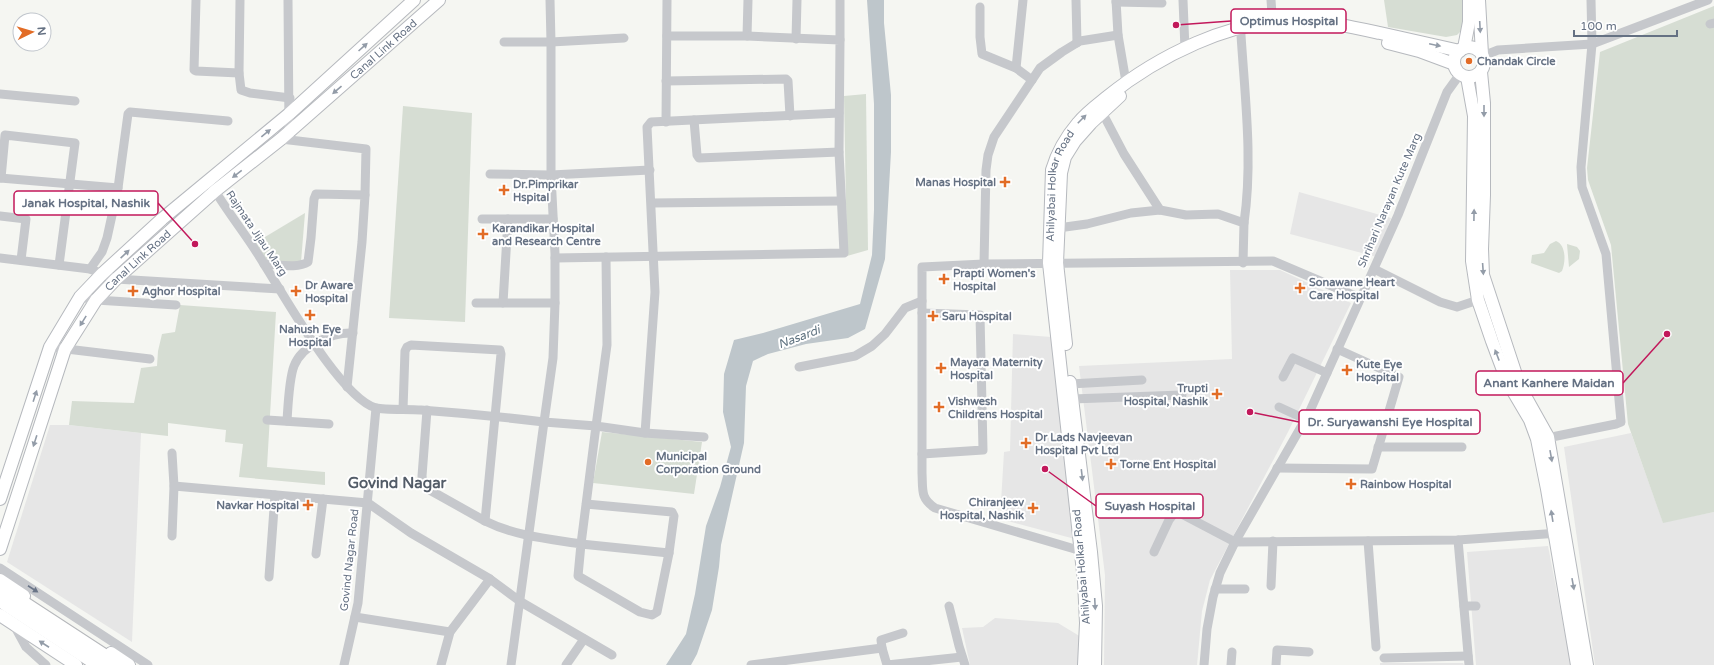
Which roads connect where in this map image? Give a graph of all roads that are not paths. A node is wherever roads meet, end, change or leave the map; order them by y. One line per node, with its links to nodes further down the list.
1 (196, 0): 39 (street)
2 (240, 0): 39 (street)
3 (288, 0): 46 (street)
4 (414, 0): 50 (main road, Canal Link Road, one-way to 4)
5 (440, 0): 55 (main road, Canal Link Road, one-way to 55)
6 (550, 0): 31 (street)
7 (666, 0): 25 (street)
8 (748, 0): 26 (street)
9 (797, 0): 28 (street)
10 (840, 0): 29 (street)
11 (1023, 0): 38 (street)
12 (1076, 0): 32 (street)
13 (1183, 0): 34 (street)
14 (1271, 0): 22 (street)
15 (1469, 0): 35 (main road)
16 (1479, 0): 36 (main road, one-way to 36)
17 (1591, 0): 33 (street)
18 (1708, 0): 33 (street)
19 (1116, 1): 20 (street); 24 (street)
20 (1162, 3)
21 (980, 7): 38 (street)
22 (1273, 25): 23 (main road, Ahilyabai Holkar Road); 35 (main road, Ahilyabai Holkar Road, one-way to 35); 37 (main road, Ahilyabai Holkar Road)
23 (1240, 32): 34 (main road, Ahilyabai Holkar Road); 48 (main road, Ahilyabai Holkar Road); 73 (street)
24 (1118, 35): 32 (street); 44 (street)
25 (667, 36): 26 (street); 43 (street)
26 (747, 36): 28 (street)
27 (624, 38): 31 (street)
28 (796, 39): 29 (street)
29 (840, 40): 49 (street)
30 (504, 42): 31 (street)
31 (551, 42): 59 (street)
32 (1077, 43): 42 (street)
33 (1592, 44): 36 (street); 130 (street)
34 (1185, 49): 44 (main road, Ahilyabai Holkar Road)
35 (1462, 50): 36 (main road); 37 (main road)
36 (1482, 55): 40 (main road)
37 (1454, 64): 41 (main road)
38 (1016, 68): 42 (street)
39 (239, 72): 46 (street)
40 (1481, 72): 41 (main road); 75 (main road, one-way to 75)
41 (1464, 76): 75 (main road, one-way to 41); 87 (street, Shrihari Narayan Kute Marg)
42 (1032, 80): 84 (street)
43 (666, 81): 51 (street); 54 (street)
44 (1126, 82): 81 (main road, Ahilyabai Holkar Road, one-way to 44)
45 (0, 94): 47 (street)
46 (290, 98): 50 (street)
47 (75, 101)
48 (1102, 112): 68 (street); 74 (main road, Ahilyabai Holkar Road)
49 (839, 113): 51 (street); 56 (street)
50 (289, 114): 55 (street); 61 (main road, Canal Link Road, one-way to 50)
51 (790, 116): 52 (street)
52 (694, 120): 54 (street); 56 (street)
53 (228, 121): 63 (street)
54 (666, 122): 57 (street)
55 (285, 136): 64 (main road, Canal Link Road, one-way to 64); 65 (street)
56 (839, 152): 66 (street)
57 (650, 170): 59 (street); 67 (street)
58 (490, 174): 59 (street)
59 (551, 176): 72 (street)
60 (0, 178): 62 (street); 62 (street)
61 (208, 180): 64 (street, Rajmata Jijau Marg); 88 (main road, Canal Link Road, one-way to 61)
62 (69, 184): 63 (street); 85 (street)
63 (118, 188): 86 (street)
64 (215, 191): 83 (street, Rajmata Jijau Marg); 89 (main road, Canal Link Road)
65 (365, 196): 83 (street); 101 (street)
66 (841, 201): 67 (street); 76 (street)
67 (652, 203): 76 (street)
68 (1160, 210): 73 (street); 74 (street)
69 (0, 216): 80 (street)
70 (482, 218): 71 (street)
71 (508, 219): 72 (street); 97 (street)
72 (553, 219): 79 (street)
73 (1244, 223): 82 (street)
74 (1058, 228): 81 (main road, Ahilyabai Holkar Road)
75 (1478, 241): 94 (main road); 130 (main road, one-way to 130)
76 (653, 256): 77 (street); 128 (street)
77 (606, 257): 79 (street); 127 (street)
78 (0, 258): 80 (street)
79 (555, 258): 98 (street)
80 (21, 260): 85 (street)
81 (1053, 263): 82 (street); 84 (street); 111 (main road, Ahilyabai Holkar Road); 152 (main road, Ahilyabai Holkar Road)
82 (1243, 263): 92 (street)
83 (264, 264): 90 (street, Rajmata Jijau Marg)
84 (984, 264): 95 (street)
85 (59, 265): 86 (street)
86 (90, 269): 88 (street)
87 (1374, 269): 92 (street, Shrihari Narayan Kute Marg); 94 (street)
88 (102, 274): 89 (street); 91 (main road, Canal Link Road)
89 (116, 279): 90 (street); 93 (main road, Canal Link Road)
90 (280, 289): 102 (street, Rajmata Jijau Marg)
91 (80, 297): 93 (street); 103 (main road, Canal Link Road)
92 (1360, 298): 105 (street, Shrihari Narayan Kute Marg)
93 (96, 300): 99 (street); 104 (main road, Canal Link Road, one-way to 104)
94 (1478, 300): 130 (main road, one-way to 94)
95 (922, 301): 100 (street); 107 (street)
96 (476, 303): 97 (street)
97 (503, 303): 98 (street)
98 (555, 303): 124 (street)
99 (176, 306)
100 (922, 313): 134 (street); 134 (street)
101 (353, 333): 102 (street); 112 (street)
102 (314, 344): 112 (street, Rajmata Jijau Marg); 123 (street)
103 (50, 347): 104 (street); 138 (main road, Canal Link Road, one-way to 103)
104 (65, 349): 106 (street); 151 (main road, Canal Link Road, one-way to 151)
105 (1337, 349): 108 (street, Shrihari Narayan Kute Marg); 125 (street)
106 (150, 359)
107 (799, 367)
108 (1327, 373): 109 (street); 121 (street, Shrihari Narayan Kute Marg)
109 (1283, 377)
110 (1142, 380): 111 (street)
111 (1070, 384): 114 (main road, Ahilyabai Holkar Road)
112 (347, 388): 116 (street, Rajmata Jijau Marg)
113 (1182, 395): 114 (street)
114 (1072, 399): 152 (main road, Ahilyabai Holkar Road, one-way to 152)
115 (1279, 407): 121 (street)
116 (376, 408): 117 (street); 140 (street, Govind Nagar Road)
117 (403, 408): 118 (street); 119 (street)
118 (427, 410): 119 (street); 142 (street)
119 (494, 416): 124 (street); 142 (street)
120 (267, 420): 123 (street)
121 (1305, 420): 135 (street, Shrihari Narayan Kute Marg)
122 (1460, 420): 125 (street)
123 (287, 421): 126 (street)
124 (544, 422): 127 (street); 145 (street)
125 (1386, 422): 131 (street)
126 (329, 424)
127 (596, 426): 128 (street); 141 (street)
128 (645, 433): 129 (street)
129 (704, 437)
130 (1543, 438): 143 (main road)
131 (1378, 447): 132 (street); 135 (street)
132 (1462, 447)
133 (172, 453): 136 (street)
134 (922, 454): 152 (street)
135 (1277, 468): 148 (street, Shrihari Narayan Kute Marg)
136 (174, 486): 137 (street); 144 (street)
137 (275, 494): 139 (street); 157 (street)
138 (0, 499)
139 (323, 499): 140 (street); 155 (street)
140 (368, 503): 158 (street); 170 (street, Govind Nagar Road)
141 (586, 504): 150 (street); 154 (street)
142 (485, 521): 145 (street)
143 (1560, 533): 147 (street); 201 (main road); 202 (main road, one-way to 202)
144 (172, 536)
145 (530, 536): 150 (street); 165 (street)
146 (1368, 540): 147 (street); 149 (street); 176 (street)
147 (1458, 540): 167 (street)
148 (1235, 542): 149 (street); 153 (street); 162 (street, Shrihari Narayan Kute Marg)
149 (1273, 542): 160 (street)
150 (581, 544): 154 (street); 154 (street)
151 (0, 549)
152 (1086, 552): 196 (main road, Ahilyabai Holkar Road); 197 (main road, Ahilyabai Holkar Road, one-way to 197)
153 (1154, 552)
154 (669, 553)
155 (316, 554)
156 (0, 568): 189 (street, one-way to 189)
157 (269, 577)
158 (490, 579): 165 (street); 173 (street)
159 (0, 580): 188 (main road)
160 (1271, 586)
161 (0, 588): 187 (highway)
162 (1215, 589): 163 (street); 198 (street, Shrihari Narayan Kute Marg)
163 (1245, 589)
164 (0, 600): 186 (highway)
165 (520, 602): 175 (street); 192 (street)
166 (949, 606): 183 (street)
167 (1464, 606): 168 (street); 182 (street)
168 (1476, 606)
169 (0, 615): 171 (main road)
170 (355, 617): 173 (street); 190 (street, Govind Nagar Road)
171 (13, 623): 172 (main road); 184 (street); 185 (main road, one-way to 171)
172 (0, 626)
173 (450, 632): 191 (street)
174 (903, 633): 177 (street)
175 (584, 639): 180 (street); 193 (street)
176 (1376, 647)
177 (882, 648): 194 (street); 195 (street)
178 (1232, 652): 199 (street)
179 (1309, 652): 200 (street)
180 (612, 655)
181 (1384, 658): 182 (street)
182 (1469, 660)
183 (964, 661): 195 (street)
184 (46, 665)
185 (76, 665)
186 (100, 665)
187 (118, 665)
188 (129, 665)
189 (148, 665)
190 (344, 665)
191 (441, 665)
192 (511, 665)
193 (566, 665)
194 (751, 665)
195 (887, 665)
196 (1084, 665)
197 (1095, 665)
198 (1204, 665)
199 (1231, 665)
200 (1276, 665)
201 (1577, 665)
202 (1587, 665)

